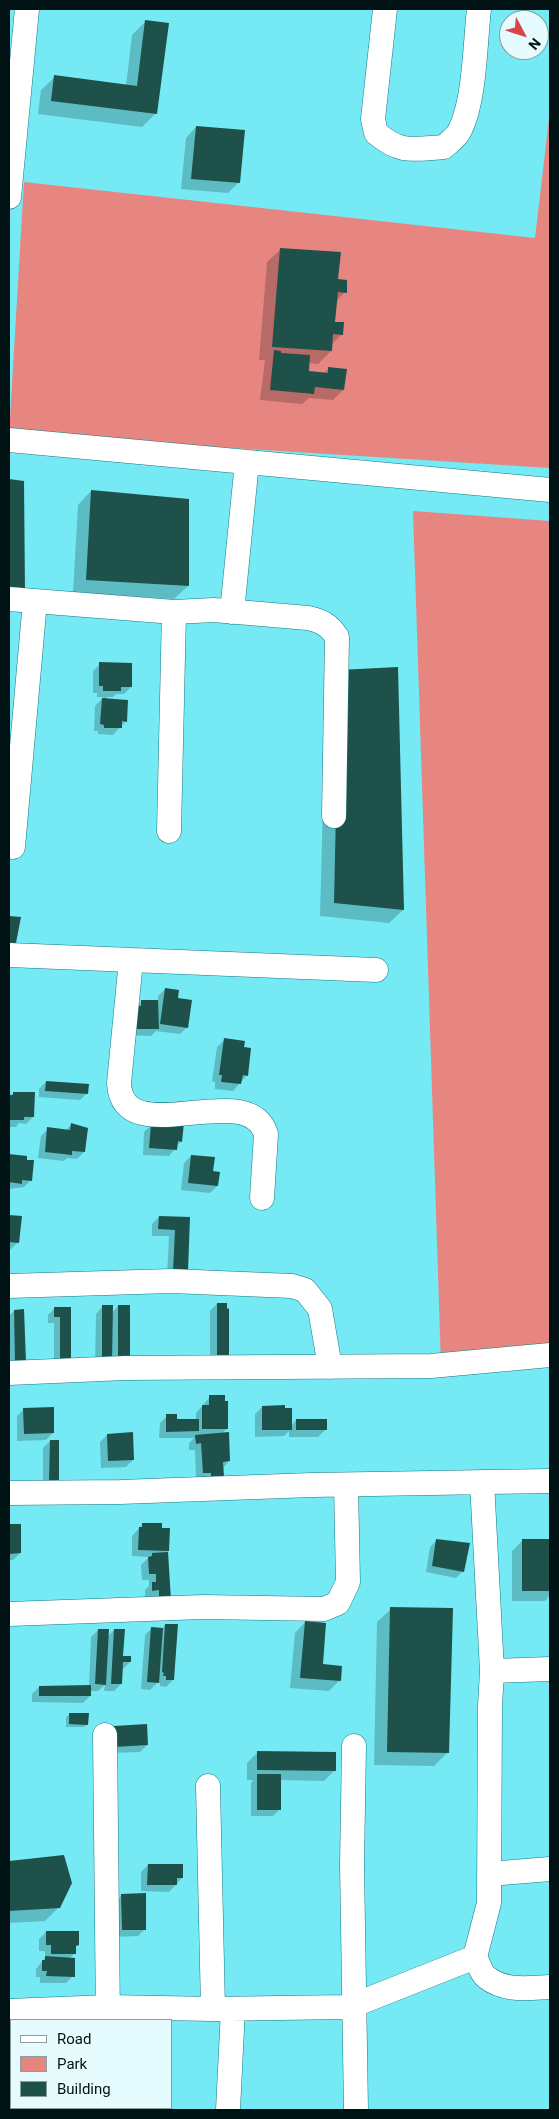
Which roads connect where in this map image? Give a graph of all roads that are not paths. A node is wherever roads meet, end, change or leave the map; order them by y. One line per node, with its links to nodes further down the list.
1 (27, 9): 4 (street)
2 (385, 9): 3 (street)
3 (479, 9)
4 (11, 155): 5 (street)
5 (9, 197)
6 (9, 440): 7 (street)
7 (247, 462): 8 (street); 12 (street)
8 (550, 490)
9 (9, 600): 10 (street)
10 (35, 601): 11 (street); 15 (street)
11 (174, 612): 12 (street); 14 (street)
12 (232, 612): 13 (street)
13 (334, 816)
14 (169, 831)
15 (13, 848)
16 (9, 955): 17 (street)
17 (131, 960): 18 (street); 19 (street)
18 (376, 970)
19 (262, 1198)
20 (9, 1286): 22 (street)
21 (550, 1355): 22 (street)
22 (330, 1367): 23 (street)
23 (9, 1373)
24 (550, 1481): 25 (street)
25 (482, 1482): 26 (street); 30 (street)
26 (346, 1484): 27 (street); 28 (street)
27 (9, 1493)
28 (9, 1614)
29 (550, 1670): 30 (street)
30 (492, 1671): 35 (street)
31 (105, 1735): 41 (street)
32 (354, 1746): 38 (street)
33 (208, 1786): 39 (street)
34 (550, 1869): 35 (street)
35 (489, 1874): 36 (street)
36 (475, 1956): 37 (street); 38 (street)
37 (550, 1987)
38 (354, 2005): 39 (street); 43 (street)
39 (223, 2009): 41 (street); 42 (street)
40 (9, 2011): 41 (street)
41 (108, 2014)
42 (228, 2110)
43 (356, 2110)

